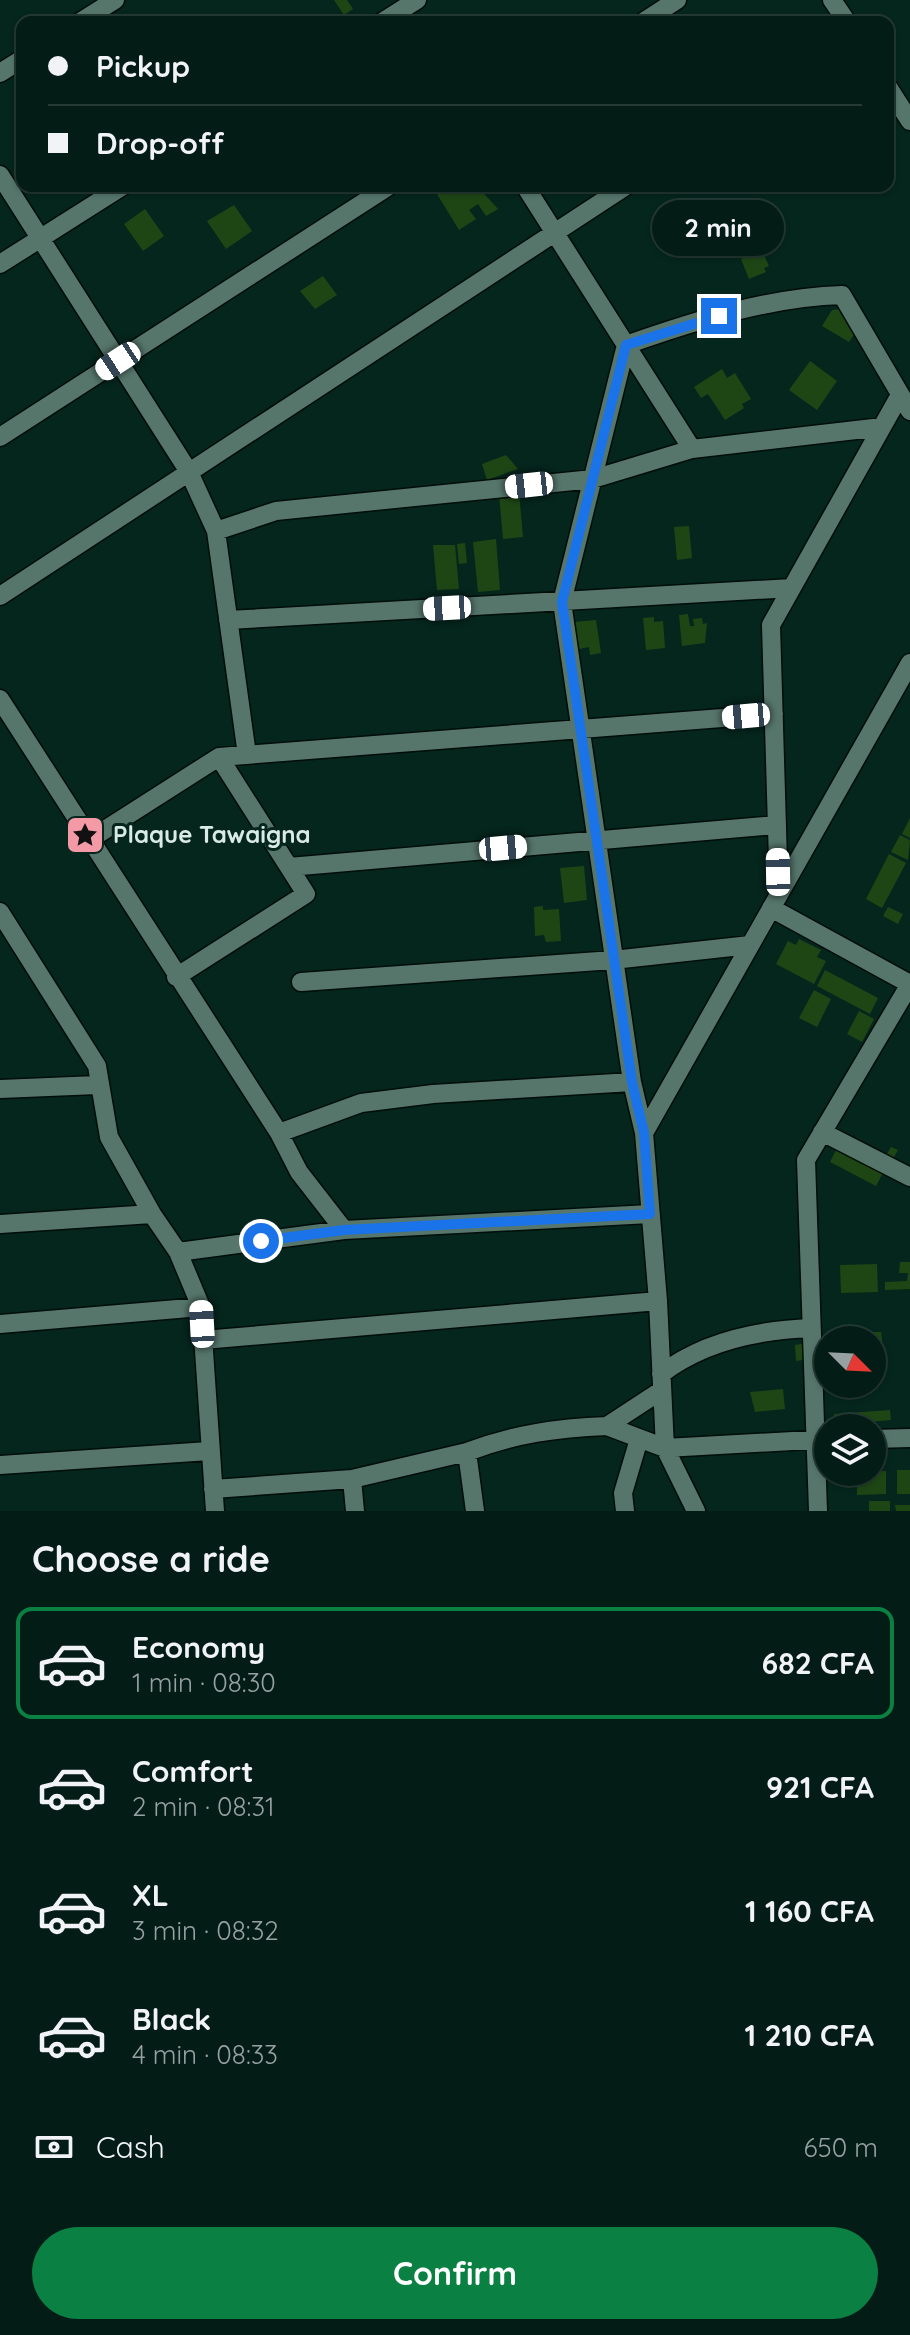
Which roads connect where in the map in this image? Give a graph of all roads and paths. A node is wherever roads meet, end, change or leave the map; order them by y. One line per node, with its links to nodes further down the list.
1 (115, 0): 4 (street)
2 (677, 0): 6 (street)
3 (411, 2): 5 (street)
4 (90, 16)
5 (391, 16)
6 (652, 16)
7 (894, 96): 8 (street)
8 (910, 121)
9 (0, 175): 15 (street)
10 (113, 192): 15 (street)
11 (380, 192): 18 (street)
12 (529, 192): 14 (street)
13 (617, 192): 14 (street)
14 (555, 233): 17 (street); 23 (street)
15 (40, 238): 16 (street); 18 (street)
16 (0, 264)
17 (626, 345): 19 (street); 22 (street); 24 (street)
18 (118, 361): 21 (street); 23 (street)
19 (905, 403): 20 (street)
20 (882, 427): 22 (street); 26 (street)
21 (0, 437)
22 (692, 449): 24 (street)
23 (189, 472): 25 (street); 27 (street)
24 (593, 479): 25 (street); 28 (street)
25 (216, 531): 29 (street)
26 (792, 588): 28 (street); 32 (street)
27 (0, 596)
28 (562, 602): 29 (street); 33 (street)
29 (228, 620): 34 (street)
30 (910, 663): 40 (street)
31 (0, 699): 37 (street)
32 (774, 714): 33 (street); 36 (street)
33 (580, 728): 34 (street); 38 (street)
34 (247, 755): 35 (street)
35 (219, 757): 37 (street); 39 (street)
36 (776, 825): 38 (street); 40 (street)
37 (89, 840): 44 (street)
38 (595, 840): 39 (street); 43 (street)
39 (289, 867): 44 (street)
40 (775, 902): 42 (street); 46 (street)
41 (0, 912): 48 (street)
42 (750, 945): 43 (street); 52 (street)
43 (613, 960): 45 (street); 47 (street)
44 (176, 977): 51 (street)
45 (301, 982)
46 (910, 984): 50 (street)
47 (632, 1082): 51 (street); 52 (street)
48 (97, 1085): 49 (street); 54 (street)
49 (0, 1089)
50 (822, 1132): 53 (street); 62 (street)
51 (279, 1133): 57 (street)
52 (644, 1133): 55 (street)
53 (910, 1177)
54 (152, 1214): 56 (street); 58 (street)
55 (650, 1214): 57 (street); 59 (street)
56 (0, 1224)
57 (344, 1230): 58 (street)
58 (178, 1252): 60 (street)
59 (658, 1301): 63 (street); 64 (street)
60 (201, 1307): 61 (street); 63 (street)
61 (0, 1324)
62 (811, 1328): 64 (street); 65 (street)
63 (203, 1340): 72 (street)
64 (662, 1382): 66 (street); 71 (street)
65 (820, 1414)
66 (607, 1426): 68 (street); 73 (street)
67 (910, 1438): 70 (street)
68 (639, 1439): 71 (street); 82 (street)
69 (814, 1439): 71 (street)
70 (886, 1439)
71 (665, 1448): 83 (street)
72 (209, 1451): 74 (street); 78 (street)
73 (467, 1452): 75 (street); 81 (street)
74 (4, 1465): 76 (street)
75 (352, 1479): 78 (street); 80 (street)
76 (0, 1482)
77 (819, 1486): 84 (street)
78 (213, 1489): 79 (street)
79 (215, 1511)
80 (355, 1511)
81 (475, 1511)
82 (625, 1511)
83 (696, 1511)
84 (818, 1511)

